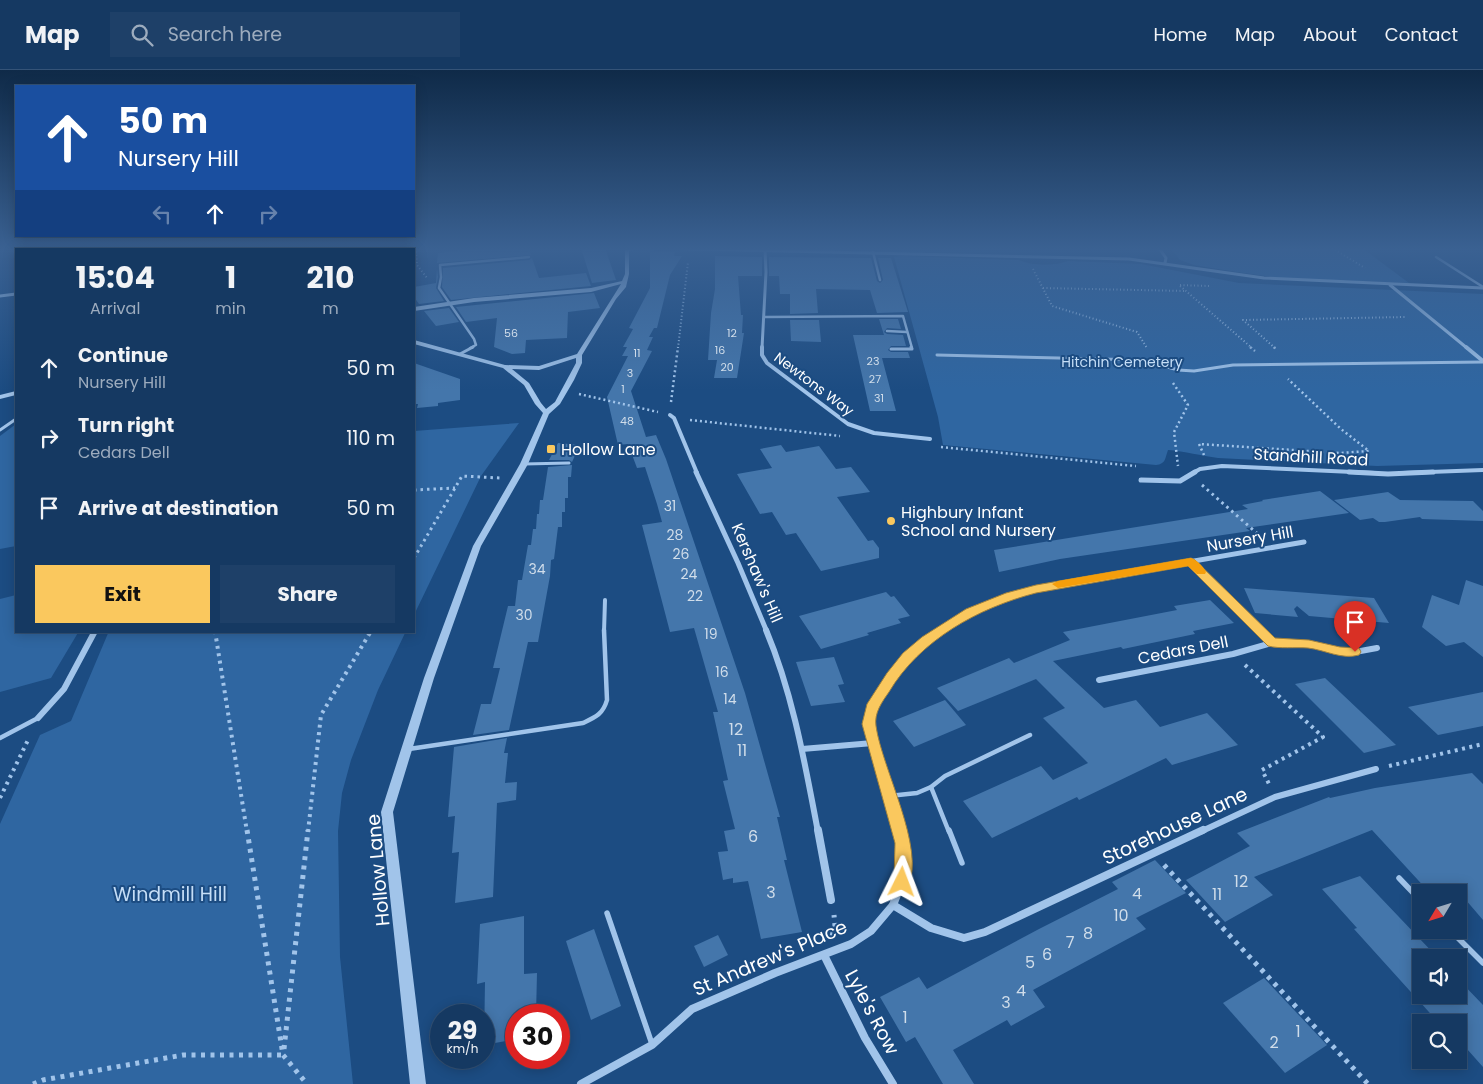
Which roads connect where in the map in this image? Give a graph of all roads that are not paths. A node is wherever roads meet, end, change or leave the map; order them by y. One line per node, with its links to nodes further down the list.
1 (444, 295): 8 (lane)
2 (533, 295): 8 (street)
3 (610, 295): 7 (street)
4 (617, 295): 7 (street)
5 (765, 295): 10 (street, Newtons Way)
6 (1402, 295): 18 (street)
7 (614, 298): 16 (street)
8 (449, 303): 9 (street); 15 (lane)
9 (415, 310)
10 (764, 317): 12 (lane); 27 (street, Newtons Way)
11 (887, 331): 12 (lane)
12 (907, 332): 14 (lane)
13 (415, 342): 15 (street)
14 (890, 349)
15 (460, 354): 19 (street)
16 (579, 355): 19 (street); 20 (street)
17 (937, 355): 18 (lane)
18 (1483, 362)
19 (504, 367): 23 (street)
20 (566, 390): 23 (street, Hollow Lane)
21 (15, 394): 22 (street)
22 (0, 397)
23 (546, 413): 29 (street, Hollow Lane)
24 (670, 415): 44 (street, Kershaw's Hill)
25 (15, 420): 26 (lane)
26 (0, 430)
27 (930, 439)
28 (569, 463): 29 (lane)
29 (524, 464): 43 (street, Hollow Lane)
30 (1483, 470): 31 (street, Standhill Road)
31 (1141, 480)
32 (1304, 542): 33 (street, Nursery Hill)
33 (1191, 562): 36 (street); 42 (street, Nursery Hill)
34 (605, 600): 43 (lane)
35 (95, 633): 39 (street)
36 (1272, 642): 37 (street, Cedars Dell); 38 (street, Cedars Dell)
37 (1377, 648)
38 (1099, 680)
39 (38, 718): 41 (lane)
40 (1030, 734): 46 (lane)
41 (0, 738)
42 (873, 743): 44 (street); 47 (street, Nursery Hill)
43 (407, 749): 58 (street, Hollow Lane)
44 (802, 749): 51 (street, Kershaw's Hill)
45 (1376, 769): 52 (street, Storehouse Lane)
46 (931, 787): 47 (lane); 48 (lane)
47 (889, 796): 52 (street, St Andrew's Place)
48 (962, 863)
49 (1399, 878): 50 (lane)
50 (1412, 892)
51 (831, 900)
52 (893, 905): 55 (street, St Andrew's Place)
53 (607, 913): 57 (lane)
54 (1459, 939): 56 (lane)
55 (824, 955): 57 (street, St Andrew's Place); 60 (street, Lyle's Row)
56 (1483, 963)
57 (652, 1045): 59 (street, St Andrew's Place)
58 (418, 1084)
59 (581, 1084)
60 (893, 1084)

